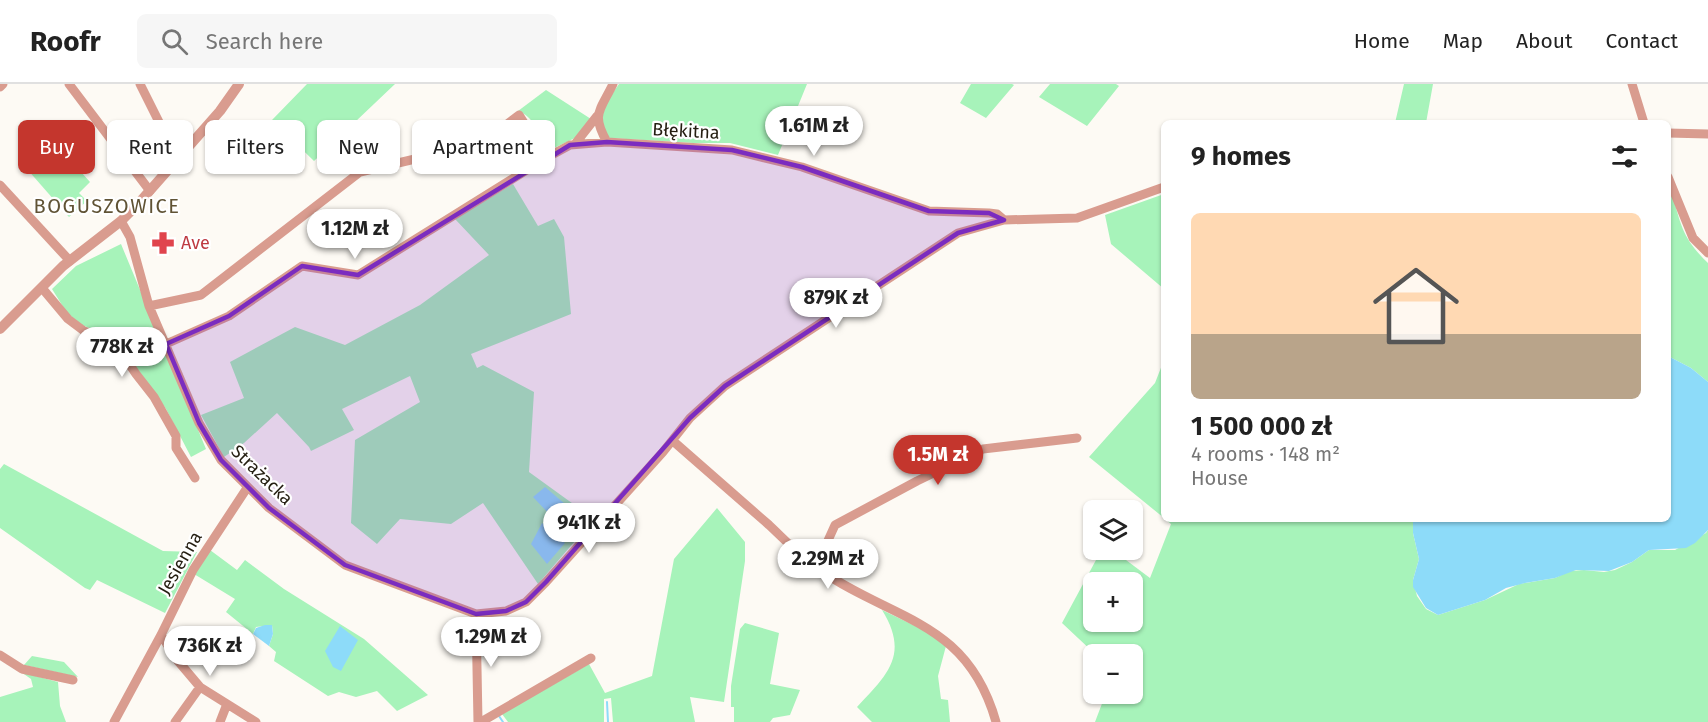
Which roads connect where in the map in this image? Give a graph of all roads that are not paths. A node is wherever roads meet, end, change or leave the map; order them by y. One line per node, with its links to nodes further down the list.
1 (69, 84): 21 (street)
2 (140, 84): 7 (street)
3 (239, 84): 11 (street)
4 (613, 84): 6 (street)
5 (1632, 84): 8 (street)
6 (597, 116): 12 (street); 13 (street)
7 (158, 120)
8 (1643, 120)
9 (1671, 133): 10 (street)
10 (1708, 134)
11 (193, 142)
12 (607, 142): 13 (street, Błękitna); 22 (street, Błękitna)
13 (575, 144): 14 (street)
14 (555, 153)
15 (412, 160): 27 (street)
16 (165, 174): 21 (street)
17 (520, 174): 29 (street)
18 (1671, 184): 24 (street)
19 (0, 185): 25 (street)
20 (1161, 188): 22 (street, Błękitna)
21 (150, 190): 23 (street)
22 (1004, 220): 31 (street, Błękitna)
23 (121, 221): 25 (street); 27 (street, Strażacka)
24 (1708, 254)
25 (70, 261): 26 (street)
26 (42, 288): 28 (street); 32 (street)
27 (149, 306): 29 (street, Strażacka)
28 (0, 329)
29 (166, 344): 33 (street, Strażacka)
30 (1077, 438): 34 (street)
31 (672, 441): 34 (street); 35 (street, Strażacka)
32 (195, 478)
33 (247, 488): 35 (street, Strażacka); 36 (street, Jesienna)
34 (816, 567): 47 (street)
35 (476, 614): 46 (street)
36 (161, 635): 40 (street); 42 (street, Jesienna)
37 (0, 655): 39 (street)
38 (591, 658): 46 (street)
39 (73, 680)
40 (200, 687): 41 (street); 43 (street)
41 (227, 704): 44 (street); 45 (street)
42 (114, 722)
43 (176, 722)
44 (220, 722)
45 (256, 722)
46 (479, 722)
47 (996, 722)

